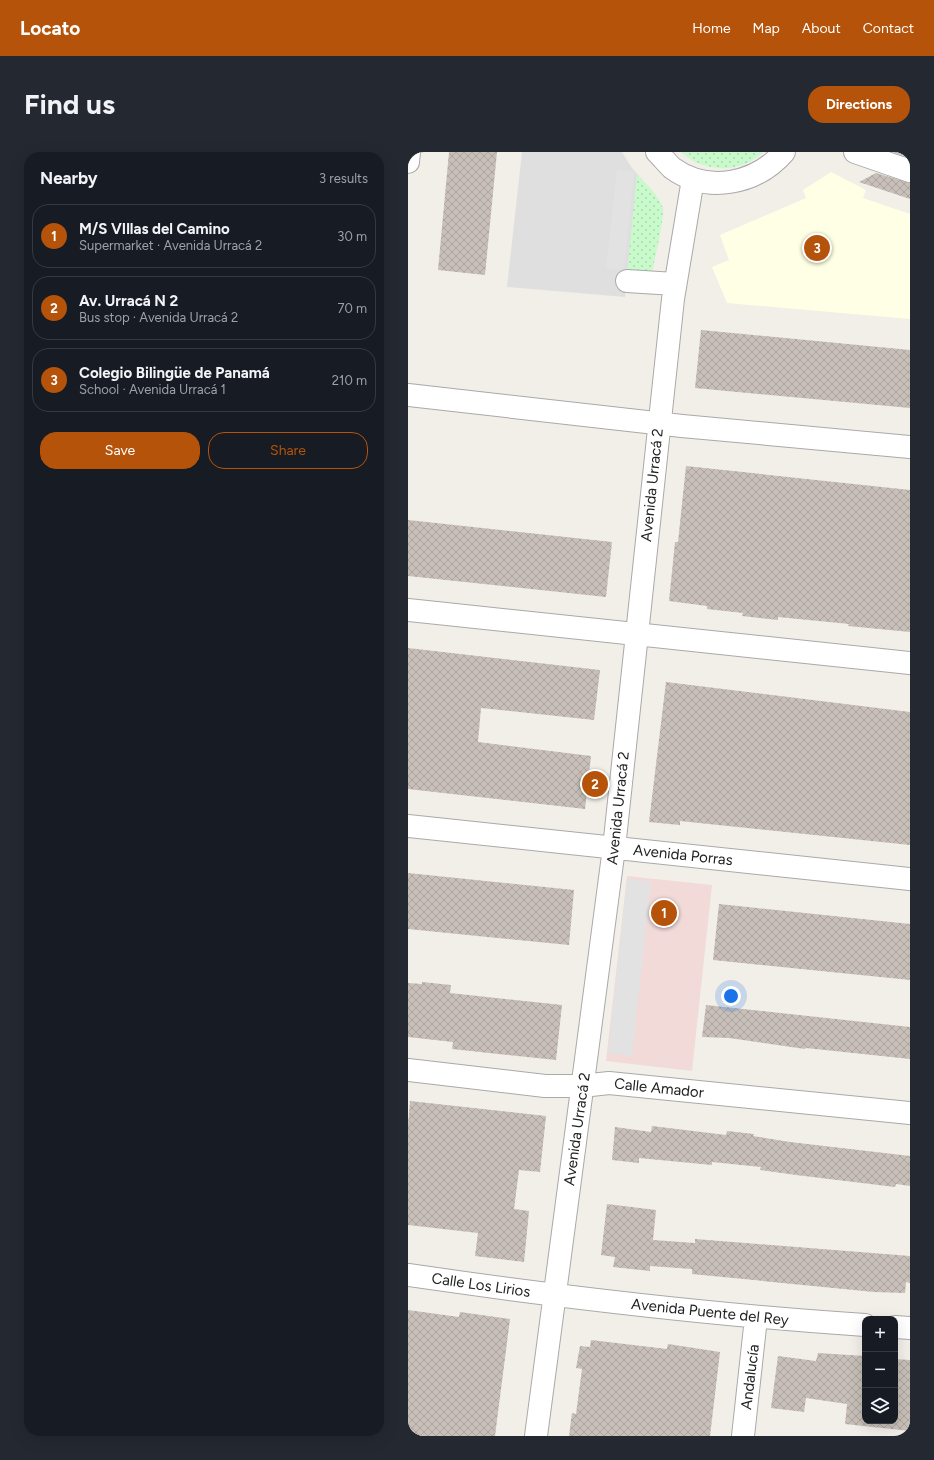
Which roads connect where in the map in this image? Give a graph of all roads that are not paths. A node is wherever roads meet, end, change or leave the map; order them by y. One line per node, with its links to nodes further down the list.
1 (409, 152): 5 (street)
2 (657, 152): 7 (street)
3 (784, 152): 7 (street)
4 (855, 152): 6 (street)
5 (408, 162)
6 (910, 171)
7 (693, 179): 9 (street, Avenida Urracá 2)
8 (626, 280): 9 (street)
9 (675, 284): 11 (street, Avenida Urracá 2)
10 (408, 395): 11 (street)
11 (658, 424): 12 (street); 14 (street, Avenida Urracá 2)
12 (910, 447)
13 (408, 610): 14 (street)
14 (637, 635): 15 (street); 17 (street, Avenida Urracá 2)
15 (910, 663)
16 (408, 826): 17 (street, Avenida Porras)
17 (614, 848): 18 (street, Avenida Porras); 20 (street, Avenida Urracá 2)
18 (910, 879)
19 (408, 1070): 20 (street, Calle Amador)
20 (582, 1086): 21 (street, Calle Amador); 23 (street, Avenida Urracá 2)
21 (910, 1113)
22 (408, 1275): 23 (street, Calle Los Lirios)
23 (554, 1296): 24 (street, Avenida Puente del Rey); 28 (street, Avenida Urracá 2)
24 (756, 1318): 25 (street, Avenida Puente del Rey); 29 (street, Andalucía)
25 (862, 1325)
26 (898, 1327): 27 (street)
27 (910, 1328)
28 (536, 1436)
29 (743, 1436)

